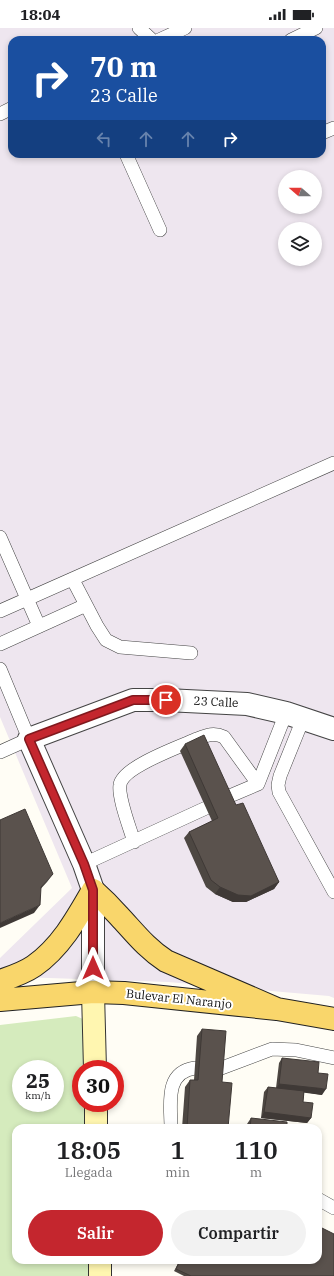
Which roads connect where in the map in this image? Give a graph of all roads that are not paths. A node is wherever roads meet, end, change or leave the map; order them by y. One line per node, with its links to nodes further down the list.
1 (139, 28): 4 (lane)
2 (186, 28): 5 (lane)
3 (316, 28): 6 (lane)
4 (148, 36)
5 (168, 36)
6 (299, 36)
7 (128, 158): 8 (lane)
8 (160, 230)
9 (334, 463): 11 (lane)
10 (0, 537): 12 (lane)
11 (73, 580): 12 (lane); 13 (lane)
12 (27, 599): 14 (lane); 15 (lane)
13 (86, 605): 15 (lane); 17 (lane)
14 (0, 612)
15 (39, 626): 16 (lane)
16 (0, 644)
17 (191, 653)
18 (0, 669): 21 (lane)
19 (294, 716): 20 (street, 23 Calle); 21 (street, 23 Calle); 23 (lane); 29 (lane)
20 (334, 729)
21 (29, 739): 22 (lane); 27 (street)
22 (0, 752)
23 (258, 784): 24 (lane); 26 (lane)
24 (225, 798)
25 (206, 808): 26 (lane)
26 (134, 842): 27 (lane)
27 (84, 864): 28 (street)
28 (93, 890): 30 (main road); 31 (street); 33 (main road)
29 (334, 892)
30 (0, 981)
31 (93, 992): 32 (main road, Bulevar El Naranjo); 33 (main road, Bulevar El Naranjo); 36 (street)
32 (0, 1000)
33 (277, 1009): 34 (main road, Bulevar El Naranjo)
34 (334, 1019)
35 (334, 1058): 38 (lane)
36 (95, 1060)
37 (195, 1068): 41 (lane)
38 (219, 1069)
39 (96, 1112): 40 (street)
40 (96, 1124)
41 (171, 1124)
42 (322, 1201): 43 (lane)
43 (334, 1208)
44 (100, 1264): 45 (street)
45 (100, 1276)

